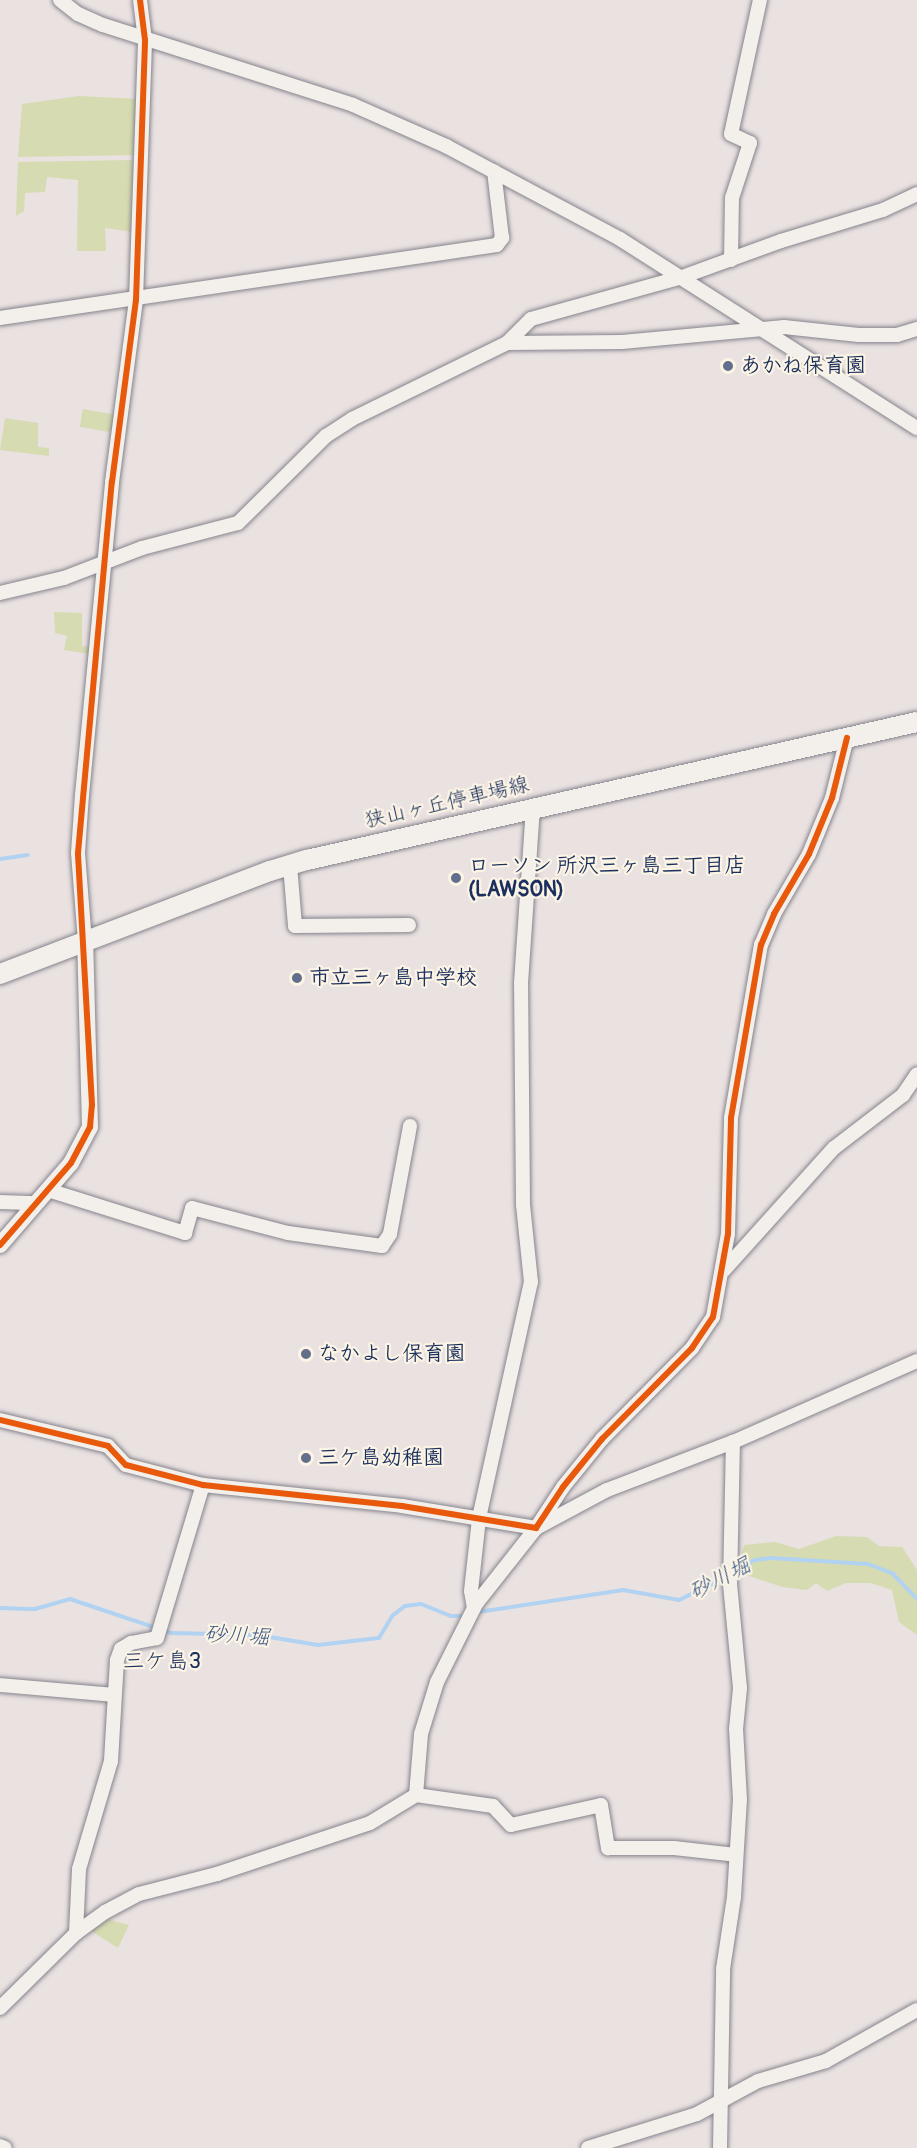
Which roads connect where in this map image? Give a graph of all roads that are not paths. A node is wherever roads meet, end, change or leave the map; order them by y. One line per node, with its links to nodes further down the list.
1 (60, 0): 4 (street)
2 (140, 0): 4 (street)
3 (760, 0): 7 (street)
4 (145, 40): 5 (street); 9 (street)
5 (494, 171): 8 (street); 9 (street)
6 (917, 194): 7 (street)
7 (731, 260): 8 (street)
8 (682, 278): 11 (street); 13 (street)
9 (136, 300): 10 (street); 15 (street)
10 (0, 318)
11 (755, 328): 12 (street); 13 (street); 14 (street)
12 (917, 329)
13 (507, 343): 15 (street)
14 (917, 428)
15 (104, 562): 16 (street); 22 (street)
16 (0, 594)
17 (917, 722): 18 (main road, 狭山ヶ丘停車場線)
18 (847, 738): 19 (main road, 狭山ヶ丘停車場線); 29 (street)
19 (533, 808): 20 (main road, 狭山ヶ丘停車場線); 34 (street)
20 (290, 865): 21 (street); 22 (main road, 狭山ヶ丘停車場線)
21 (410, 925)
22 (84, 942): 23 (main road, 狭山ヶ丘停車場線); 26 (street)
23 (0, 974)
24 (917, 1074): 29 (street)
25 (410, 1126): 26 (street)
26 (42, 1196): 27 (street); 28 (street)
27 (0, 1202)
28 (0, 1245)
29 (724, 1270): 35 (street)
30 (917, 1361): 32 (street)
31 (0, 1420): 33 (street)
32 (733, 1442): 35 (street); 40 (street)
33 (203, 1485): 34 (street); 38 (street)
34 (479, 1518): 35 (street); 36 (street)
35 (536, 1528): 36 (street)
36 (474, 1608): 39 (street)
37 (0, 1686): 38 (street)
38 (114, 1695): 41 (street)
39 (416, 1795): 40 (street); 41 (street)
40 (736, 1855): 44 (street)
41 (76, 1933): 42 (street)
42 (0, 2008)
43 (917, 2010): 44 (street)
44 (722, 2103): 47 (street); 48 (street)
45 (0, 2146): 46 (street)
46 (5, 2148)
47 (588, 2148)
48 (720, 2148)

